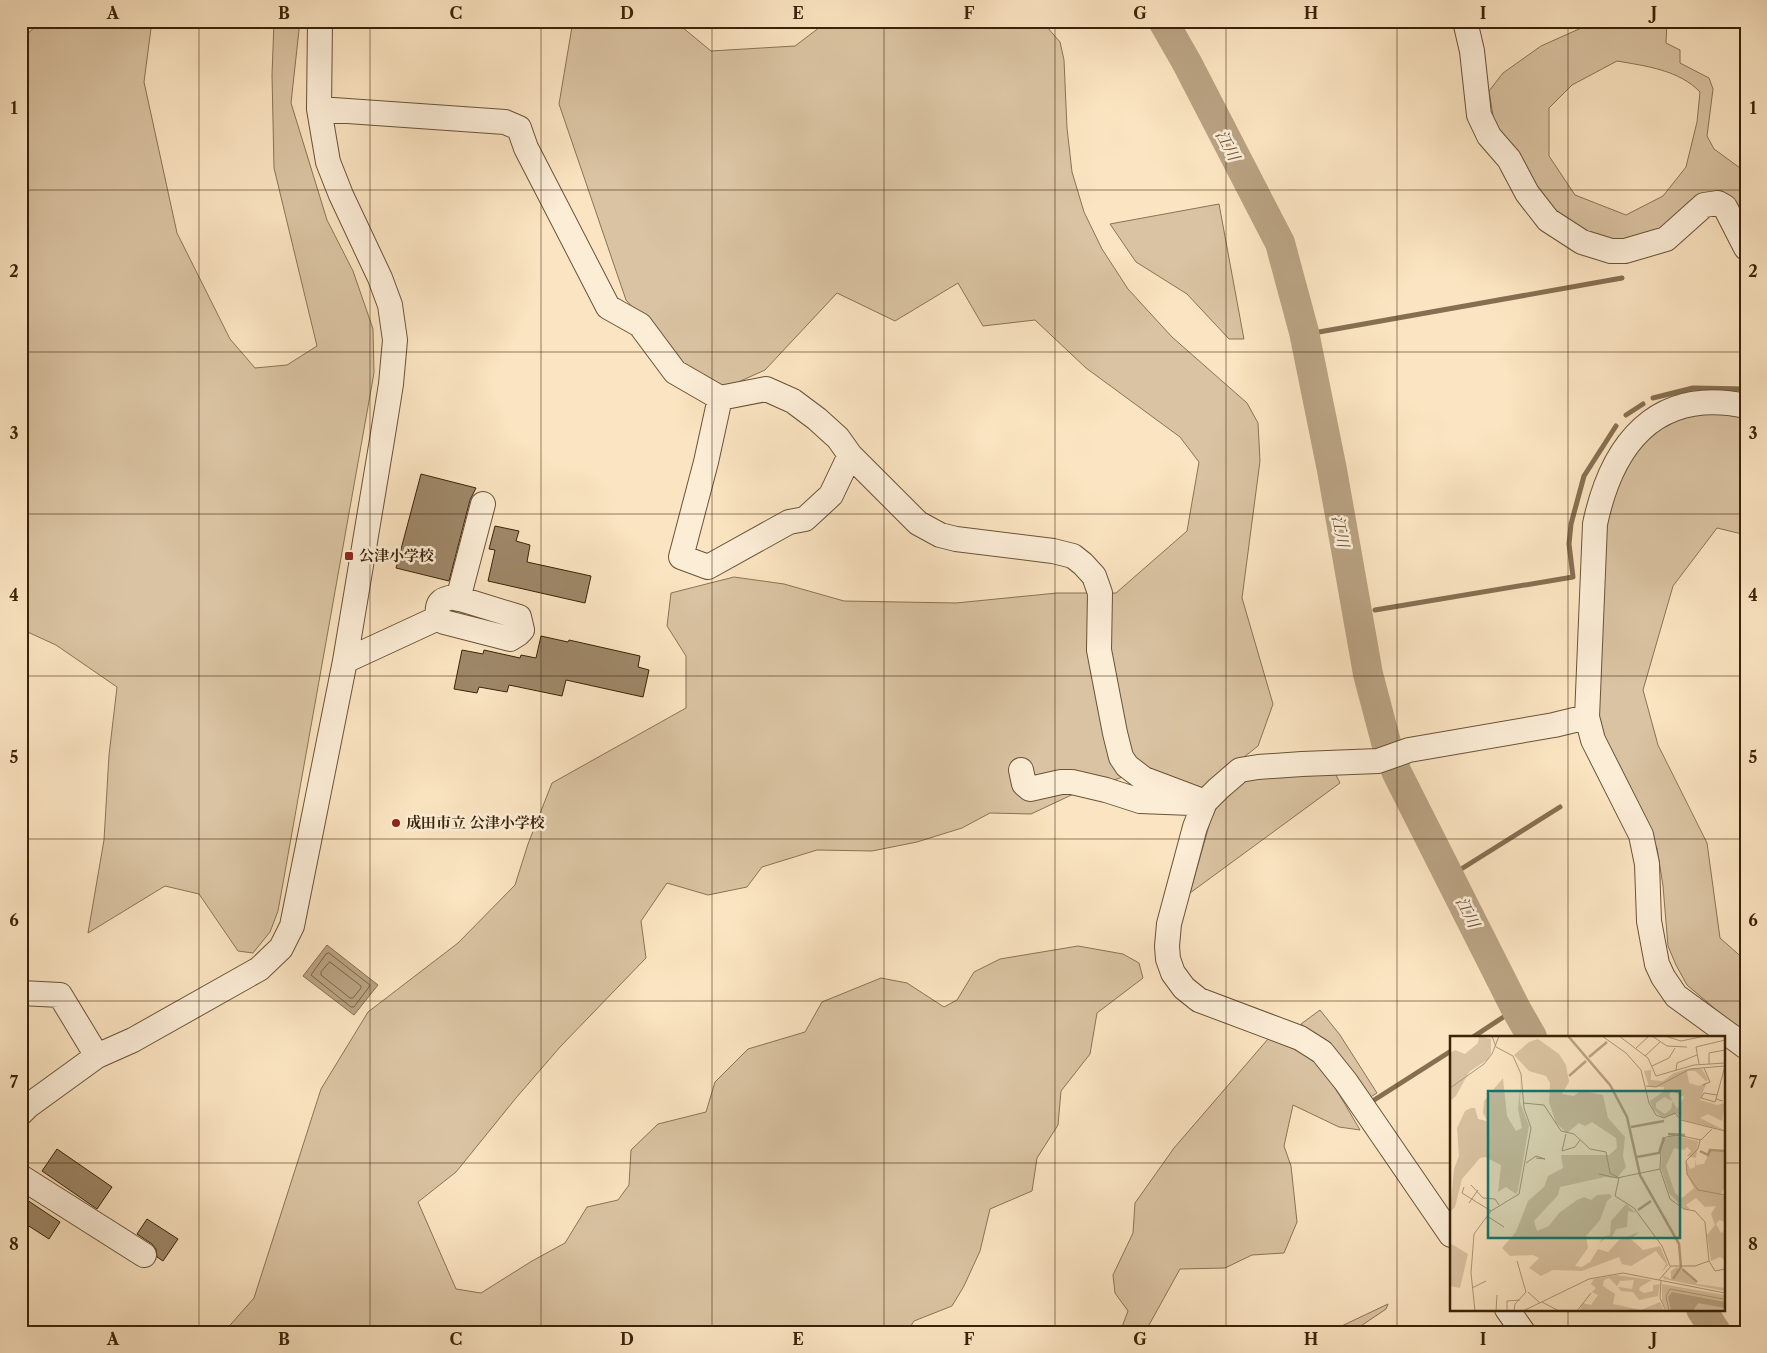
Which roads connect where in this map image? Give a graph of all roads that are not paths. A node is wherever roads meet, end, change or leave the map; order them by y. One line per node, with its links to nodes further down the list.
1 (320, 21): 3 (street)
2 (1464, 21): 4 (street)
3 (320, 109): 5 (street); 11 (street)
4 (1746, 248)
5 (720, 398): 7 (street); 7 (street)
6 (1746, 406): 12 (street)
7 (850, 455): 14 (street)
8 (483, 504): 9 (street)
9 (458, 599): 10 (street); 10 (street)
10 (438, 618): 11 (street)
11 (345, 661): 17 (street)
12 (1587, 717): 14 (street); 16 (street)
13 (1021, 770): 14 (street)
14 (1205, 802): 20 (street)
15 (21, 993): 17 (street)
16 (1746, 1047)
17 (97, 1056): 18 (street)
18 (24, 1107)
19 (21, 1177): 21 (street)
20 (1450, 1234)
21 (144, 1256)
22 (1507, 1310): 23 (street)
23 (1523, 1332)

